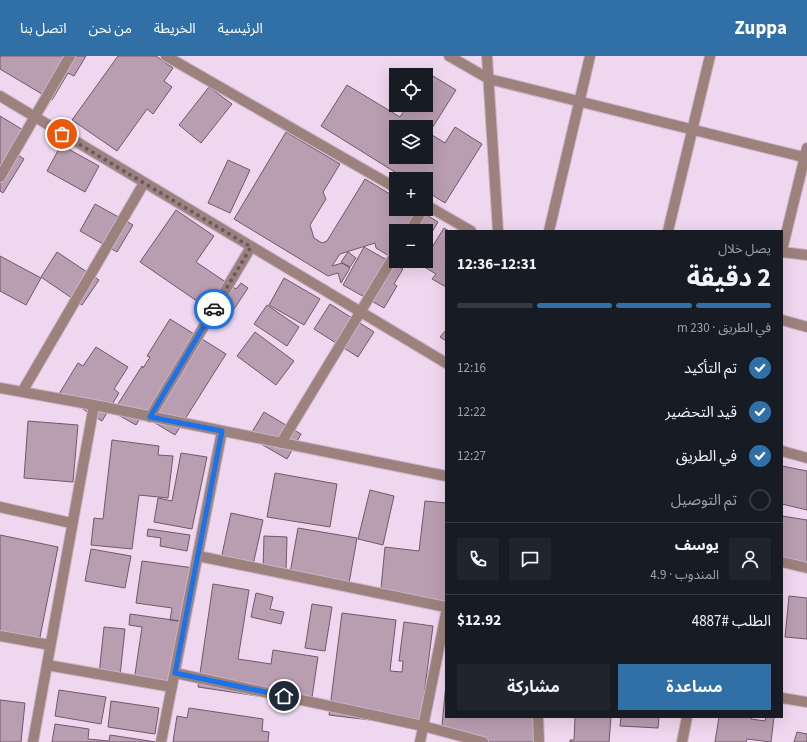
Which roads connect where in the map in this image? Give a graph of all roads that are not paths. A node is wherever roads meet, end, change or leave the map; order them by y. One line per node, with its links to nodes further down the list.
1 (70, 56): 10 (street)
2 (166, 56): 15 (street)
3 (449, 56): 7 (street)
4 (487, 56): 7 (street)
5 (590, 56): 9 (street)
6 (710, 56): 11 (street)
7 (489, 79): 9 (street); 18 (street)
8 (0, 96): 10 (street)
9 (580, 101): 11 (street); 19 (street)
10 (34, 117): 13 (street); 14 (street)
11 (693, 130): 12 (street); 20 (street)
12 (806, 154): 22 (street)
13 (0, 177)
14 (144, 183): 21 (street); 31 (street)
15 (389, 184)
16 (433, 209): 17 (street)
17 (469, 230)
18 (498, 230)
19 (549, 230)
20 (668, 230)
21 (251, 247): 26 (street); 33 (street)
22 (783, 247)
23 (783, 251): 24 (street)
24 (807, 255)
25 (389, 264): 26 (street)
26 (359, 312): 29 (street); 35 (street)
27 (783, 320): 28 (street)
28 (807, 327)
29 (445, 362)
30 (0, 388): 31 (street)
31 (22, 392): 32 (street)
32 (94, 405): 33 (street); 40 (street)
33 (150, 417): 34 (street)
34 (222, 431): 35 (street); 41 (street)
35 (282, 443): 38 (street)
36 (783, 451): 37 (street)
37 (807, 458)
38 (445, 476)
39 (0, 507): 40 (street)
40 (71, 523): 47 (street)
41 (198, 556): 44 (street); 49 (street)
42 (783, 562): 43 (street)
43 (807, 568)
44 (445, 607)
45 (445, 618): 55 (street)
46 (0, 636): 47 (street)
47 (50, 645): 48 (street)
48 (47, 665): 50 (street); 56 (street)
49 (175, 673): 50 (street); 55 (street)
50 (172, 687): 57 (street)
51 (783, 698): 52 (street)
52 (807, 702)
53 (538, 718): 60 (street)
54 (687, 718): 61 (street)
55 (423, 726): 58 (street); 59 (street)
56 (33, 742)
57 (161, 742)
58 (420, 742)
59 (484, 742)
60 (539, 742)
61 (682, 742)

